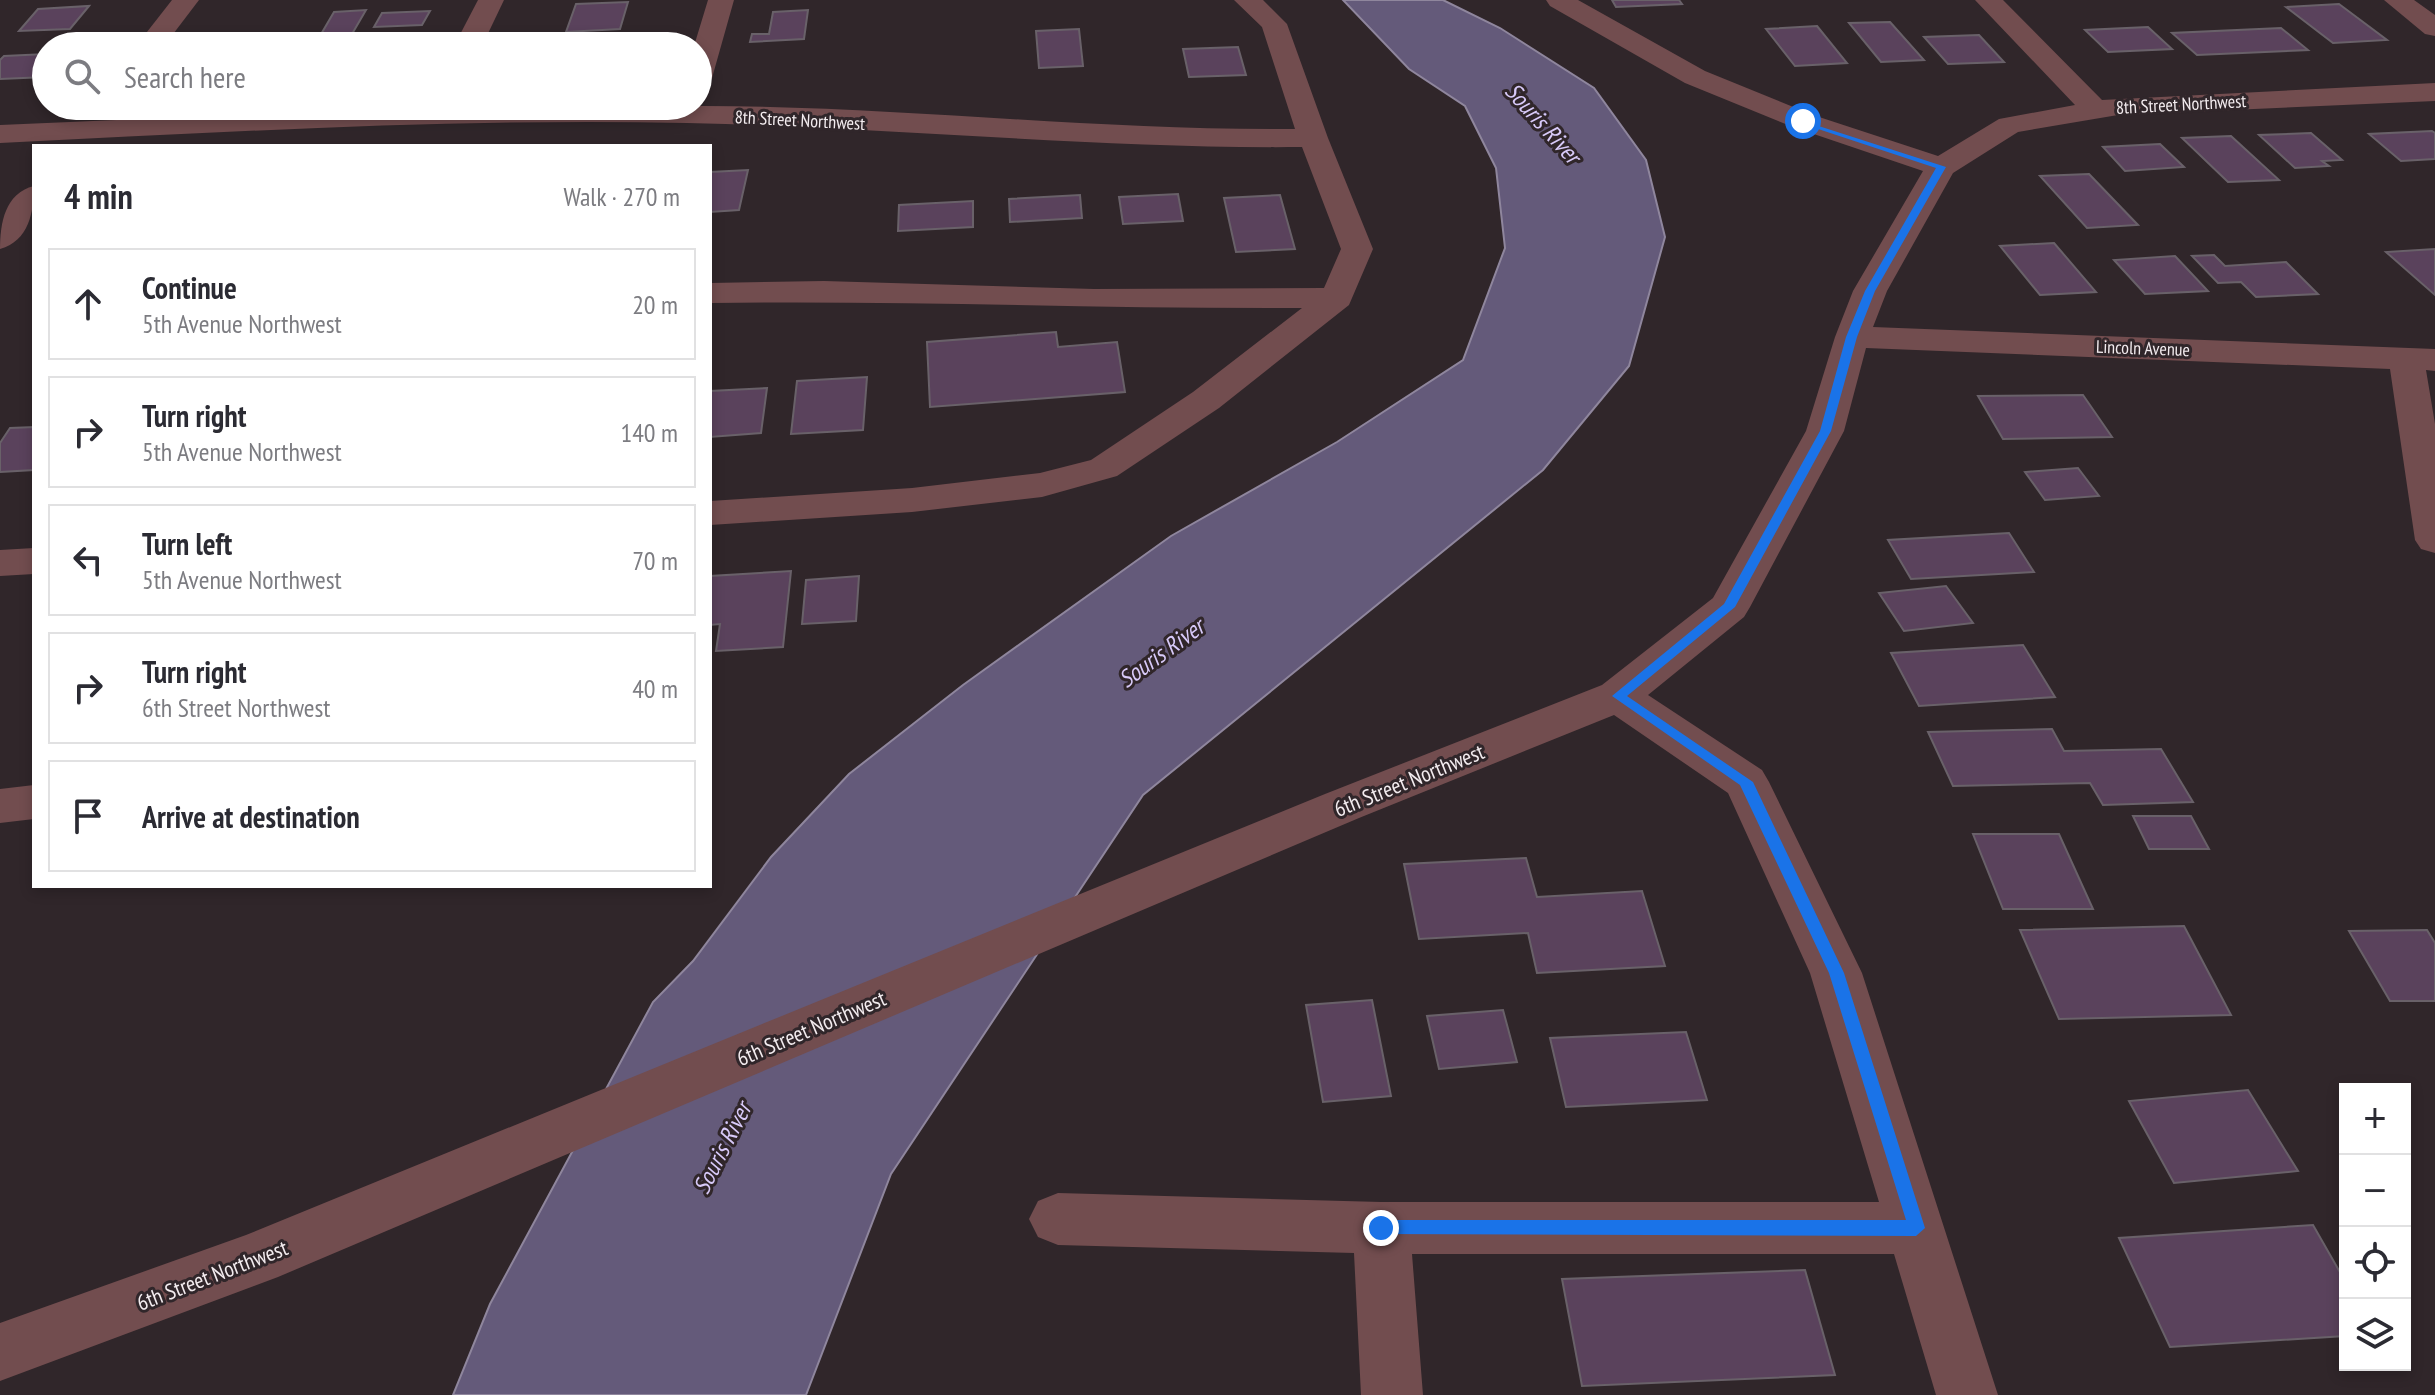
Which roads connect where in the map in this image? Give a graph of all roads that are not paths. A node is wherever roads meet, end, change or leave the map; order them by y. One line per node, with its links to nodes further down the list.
1 (186, 0): 9 (street)
2 (491, 0): 10 (street)
3 (721, 0): 11 (street)
4 (1247, 0): 20 (street)
5 (1559, 0): 22 (street)
6 (1988, 0): 13 (street)
7 (2397, 0): 8 (street)
8 (2435, 28)
9 (161, 32)
10 (475, 32)
11 (712, 32)
12 (2435, 92): 13 (street, 8th Street Northwest)
13 (2095, 109): 22 (street, 8th Street Northwest)
14 (712, 111): 20 (street, 8th Street Northwest)
15 (92, 120): 19 (street)
16 (308, 120): 19 (street, 8th Street Northwest)
17 (432, 120): 21 (street)
18 (0, 134): 19 (street, 8th Street Northwest)
19 (78, 138)
20 (1313, 138): 26 (street)
21 (421, 144)
22 (1941, 167): 27 (street, 6th Street Northwest)
23 (32, 198): 24 (street)
24 (0, 239)
25 (712, 293): 26 (street)
26 (1337, 298): 29 (street)
27 (1852, 337): 28 (street, Lincoln Avenue); 33 (street, 6th Street Northwest)
28 (2421, 359): 30 (street)
29 (712, 513)
30 (2435, 540)
31 (32, 561): 32 (street)
32 (0, 563)
33 (1618, 696): 38 (street); 39 (street, 6th Street Northwest)
34 (32, 802): 35 (street)
35 (0, 806)
36 (1058, 1219): 37 (street)
37 (1381, 1228): 38 (street); 40 (street)
38 (1916, 1228): 41 (street)
39 (0, 1352)
40 (1392, 1395)
41 (1967, 1395)

